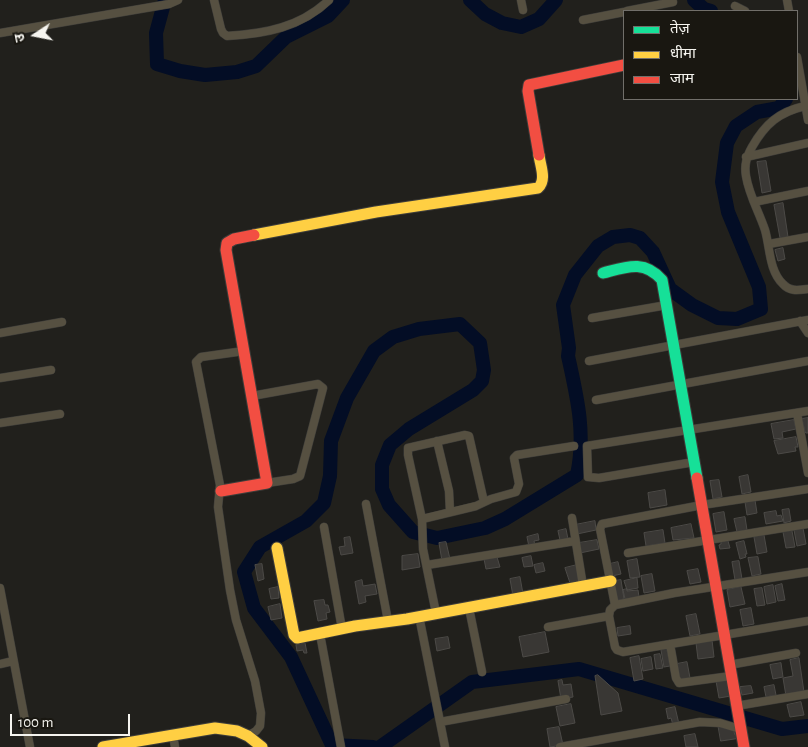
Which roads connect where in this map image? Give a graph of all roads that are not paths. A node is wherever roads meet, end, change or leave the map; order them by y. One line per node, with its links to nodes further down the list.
1 (178, 0): 12 (street)
2 (214, 0): 3 (street)
3 (329, 0)
4 (521, 0): 7 (street)
5 (673, 1): 8 (street)
6 (735, 6): 9 (street)
7 (523, 10)
8 (635, 10)
9 (743, 10)
10 (623, 13): 11 (street)
11 (583, 20)
12 (0, 33)
13 (798, 62): 15 (street)
14 (623, 65): 32 (street)
15 (806, 103): 16 (street); 18 (street)
16 (808, 120)
17 (808, 143): 18 (street)
18 (746, 157): 20 (street)
19 (808, 191): 20 (street)
20 (754, 202): 22 (street)
21 (808, 237): 22 (street)
22 (768, 244): 24 (street)
23 (603, 273): 25 (street)
24 (808, 289)
25 (667, 305): 26 (street); 31 (street)
26 (592, 318)
27 (804, 321): 30 (street); 31 (street)
28 (62, 322): 29 (street)
29 (0, 333)
30 (808, 333)
31 (674, 345): 33 (street); 37 (street)
32 (244, 350): 38 (street); 52 (street)
33 (589, 361)
34 (808, 361): 37 (street)
35 (51, 370): 36 (street)
36 (0, 378)
37 (681, 384): 39 (street); 44 (street)
38 (252, 396): 50 (street); 50 (street)
39 (596, 400)
40 (808, 411): 41 (street)
41 (797, 413): 44 (street); 48 (street)
42 (60, 414): 43 (street)
43 (0, 423)
44 (689, 431): 47 (street); 47 (street)
45 (437, 442): 53 (street); 56 (street); 58 (street)
46 (574, 446): 53 (street)
47 (694, 462): 55 (street)
48 (807, 463): 49 (street)
49 (808, 473)
50 (267, 484): 52 (street)
51 (808, 489): 55 (street)
52 (220, 491): 94 (street)
53 (484, 502): 56 (street)
54 (366, 504): 77 (street)
55 (702, 505): 62 (street); 67 (street)
56 (450, 512): 58 (street)
57 (572, 518): 61 (street)
58 (422, 519): 65 (street)
59 (808, 524): 62 (street)
60 (324, 527): 80 (street)
61 (576, 541): 65 (street); 68 (street)
62 (708, 541): 64 (street); 69 (street)
63 (277, 548): 81 (street)
64 (628, 553)
65 (427, 566): 73 (street)
66 (808, 572): 69 (street)
67 (611, 581): 68 (street); 71 (street)
68 (583, 586): 72 (street)
69 (716, 586): 71 (street); 82 (street)
70 (0, 588): 74 (street)
71 (615, 606): 76 (street)
72 (469, 608): 73 (street); 88 (street)
73 (436, 613): 75 (street)
74 (2, 614): 85 (street)
75 (419, 616): 77 (street); 92 (street)
76 (609, 616): 79 (street); 83 (street)
77 (388, 621): 80 (street)
78 (808, 621): 82 (street)
79 (548, 626)
80 (342, 629): 81 (street)
81 (320, 634): 96 (street)
82 (724, 636): 83 (street); 87 (street)
83 (670, 644): 87 (street)
84 (796, 653): 87 (street)
85 (14, 661): 86 (street); 97 (street)
86 (0, 664)
87 (730, 671): 91 (street)
88 (482, 672)
89 (808, 694): 91 (street)
90 (566, 699): 92 (street)
91 (736, 708): 93 (street)
92 (440, 721): 100 (street)
93 (740, 727): 101 (street); 102 (street)
94 (248, 736): 95 (street); 99 (street)
95 (174, 741): 98 (street)
96 (341, 745)
97 (30, 747)
98 (103, 747)
99 (262, 747)
100 (445, 747)
101 (560, 747)
102 (744, 747)

